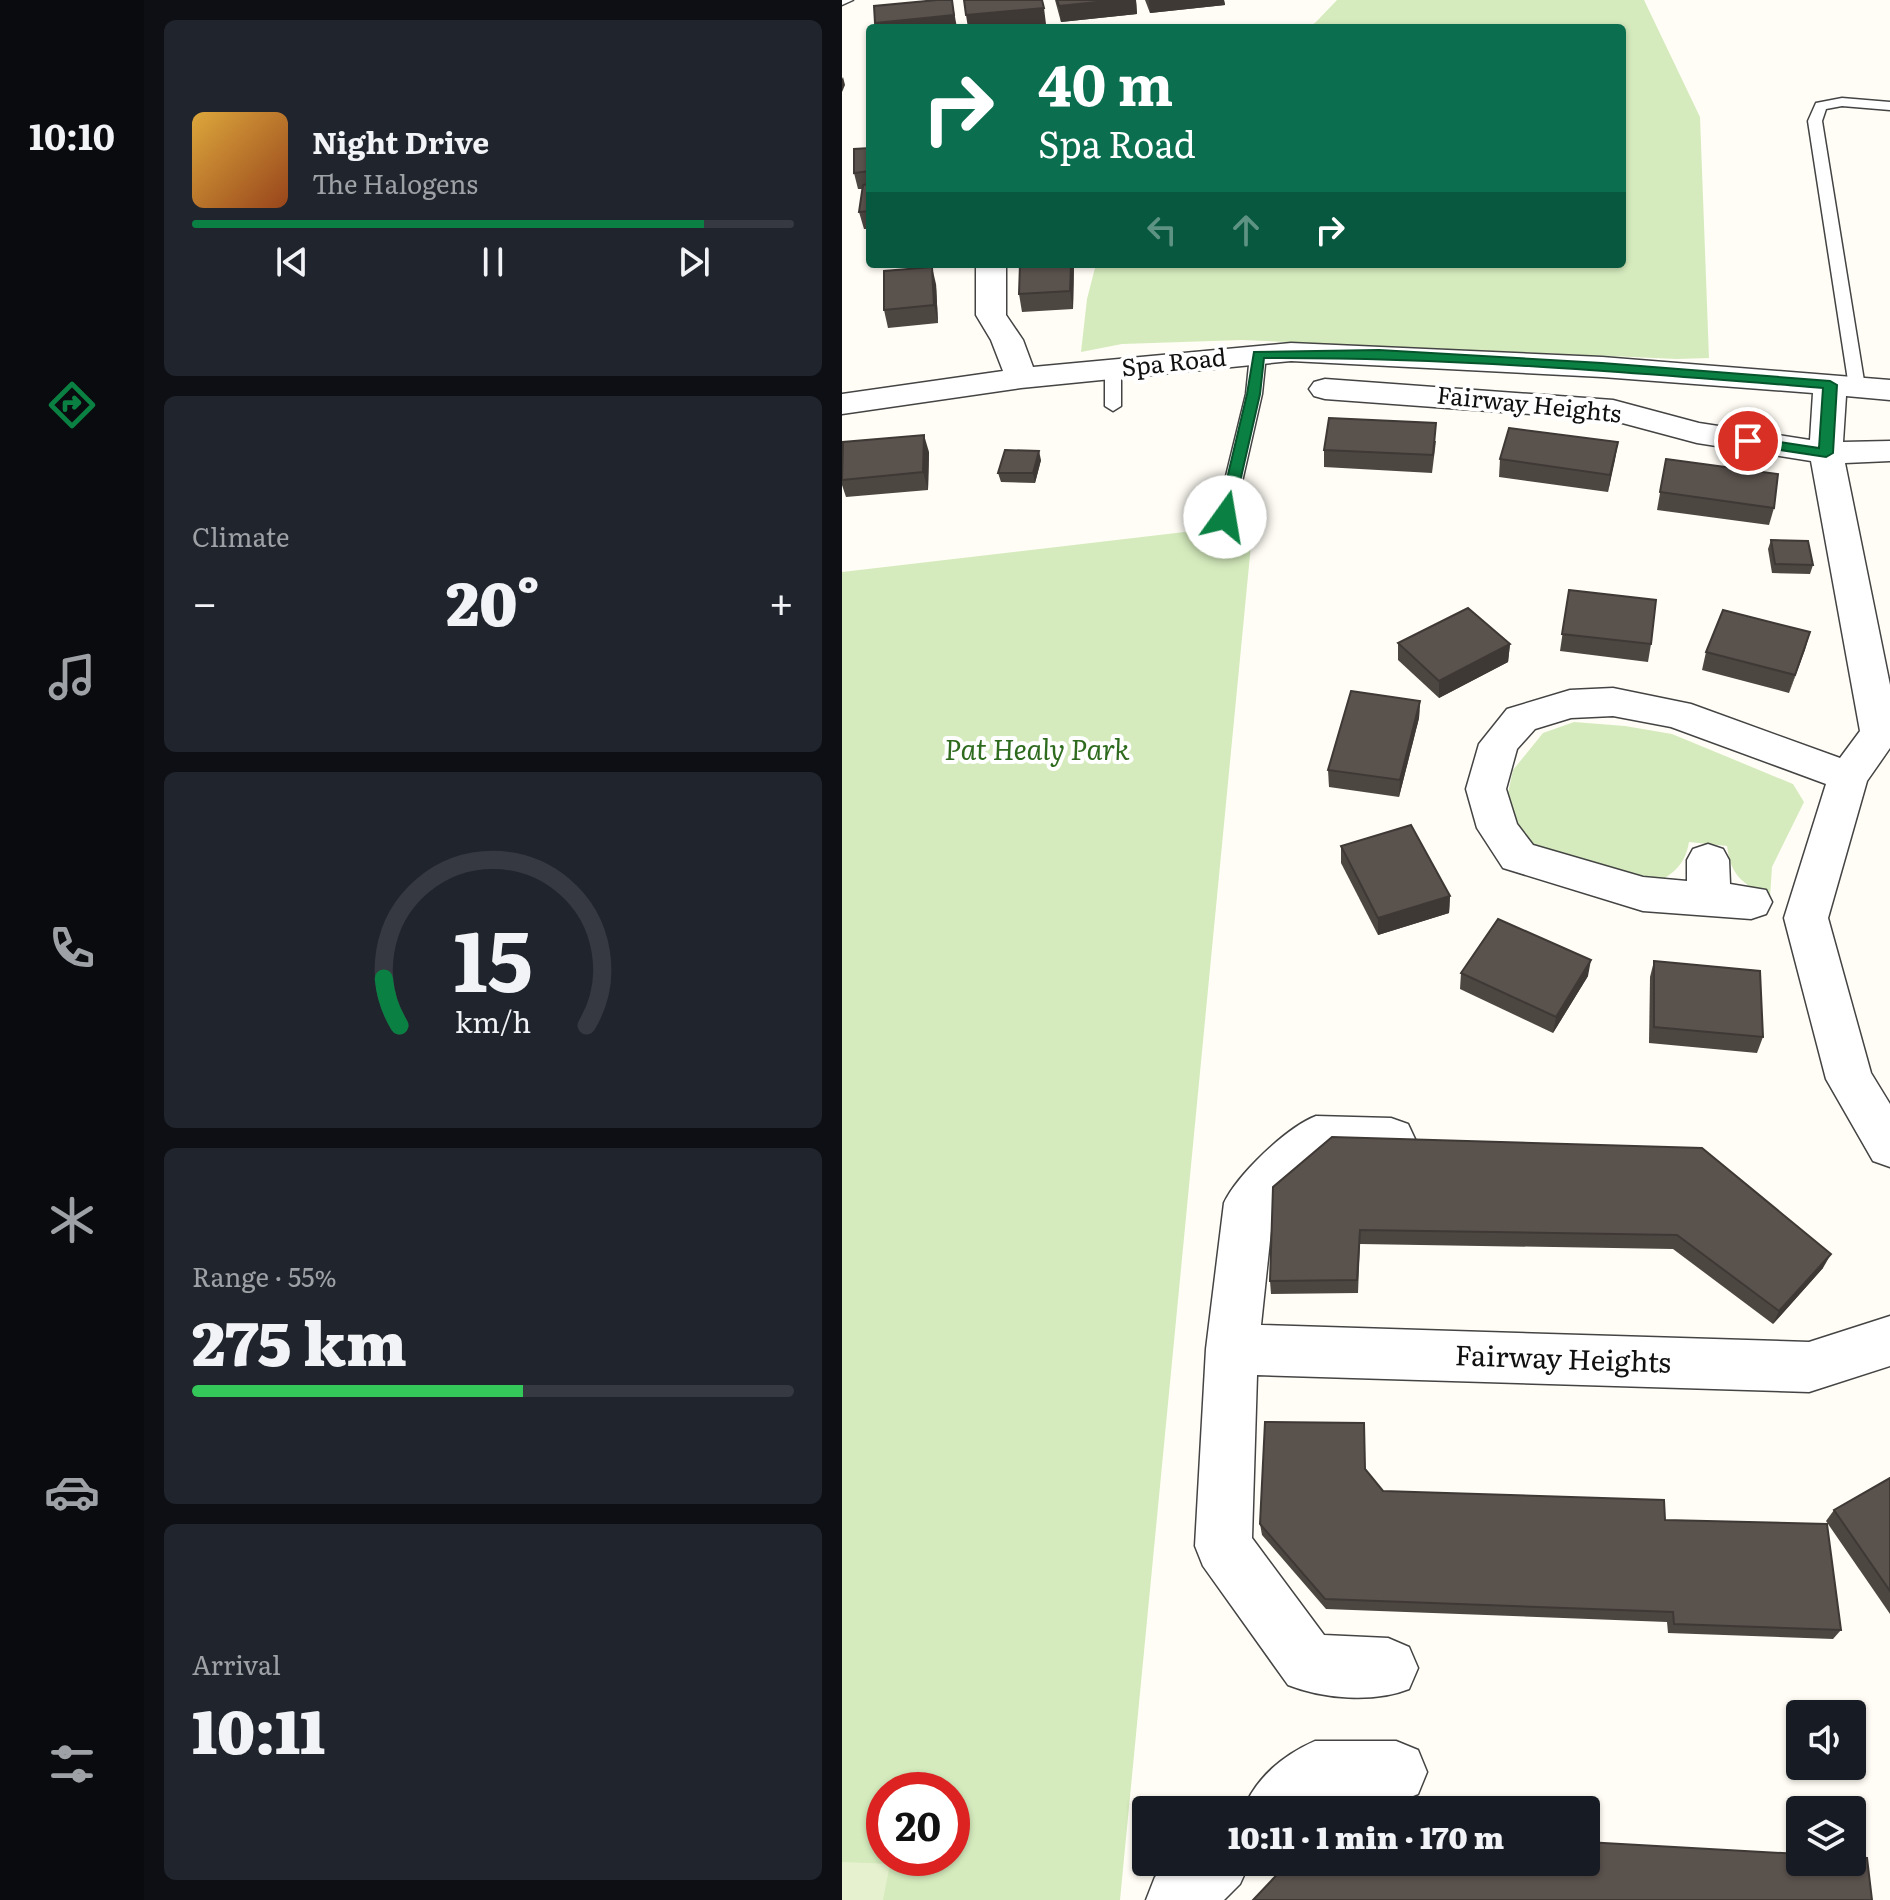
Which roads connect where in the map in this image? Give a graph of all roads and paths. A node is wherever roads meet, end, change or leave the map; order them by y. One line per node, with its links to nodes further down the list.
1 (1890, 106): 7 (lane)
2 (991, 268): 5 (street)
3 (1258, 355): 4 (street, Spa Road); 7 (street, Spa Road); 15 (lane)
4 (1113, 369): 5 (street, Spa Road); 11 (lane)
5 (1021, 378): 6 (street, Spa Road)
6 (975, 385): 10 (street, Spa Road); 12 (street)
7 (1844, 386): 9 (street, Spa Road); 14 (street)
8 (1325, 389): 14 (street, Fairway Heights)
9 (1890, 390)
10 (842, 404)
11 (1113, 406)
12 (842, 424)
13 (1890, 451): 14 (street, Fairway Heights)
14 (1826, 453): 16 (street)
15 (1225, 517)
16 (1885, 733): 17 (street)
17 (1848, 777): 18 (street); 20 (street)
18 (1751, 902)
19 (1408, 1139): 22 (street)
20 (1890, 1146)
21 (1890, 1341): 22 (street, Fairway Heights)
22 (1232, 1349): 23 (street)
23 (1388, 1668)
24 (1396, 1772): 25 (street)
25 (1289, 1796)
26 (1203, 1876): 27 (street)
27 (1178, 1900)

